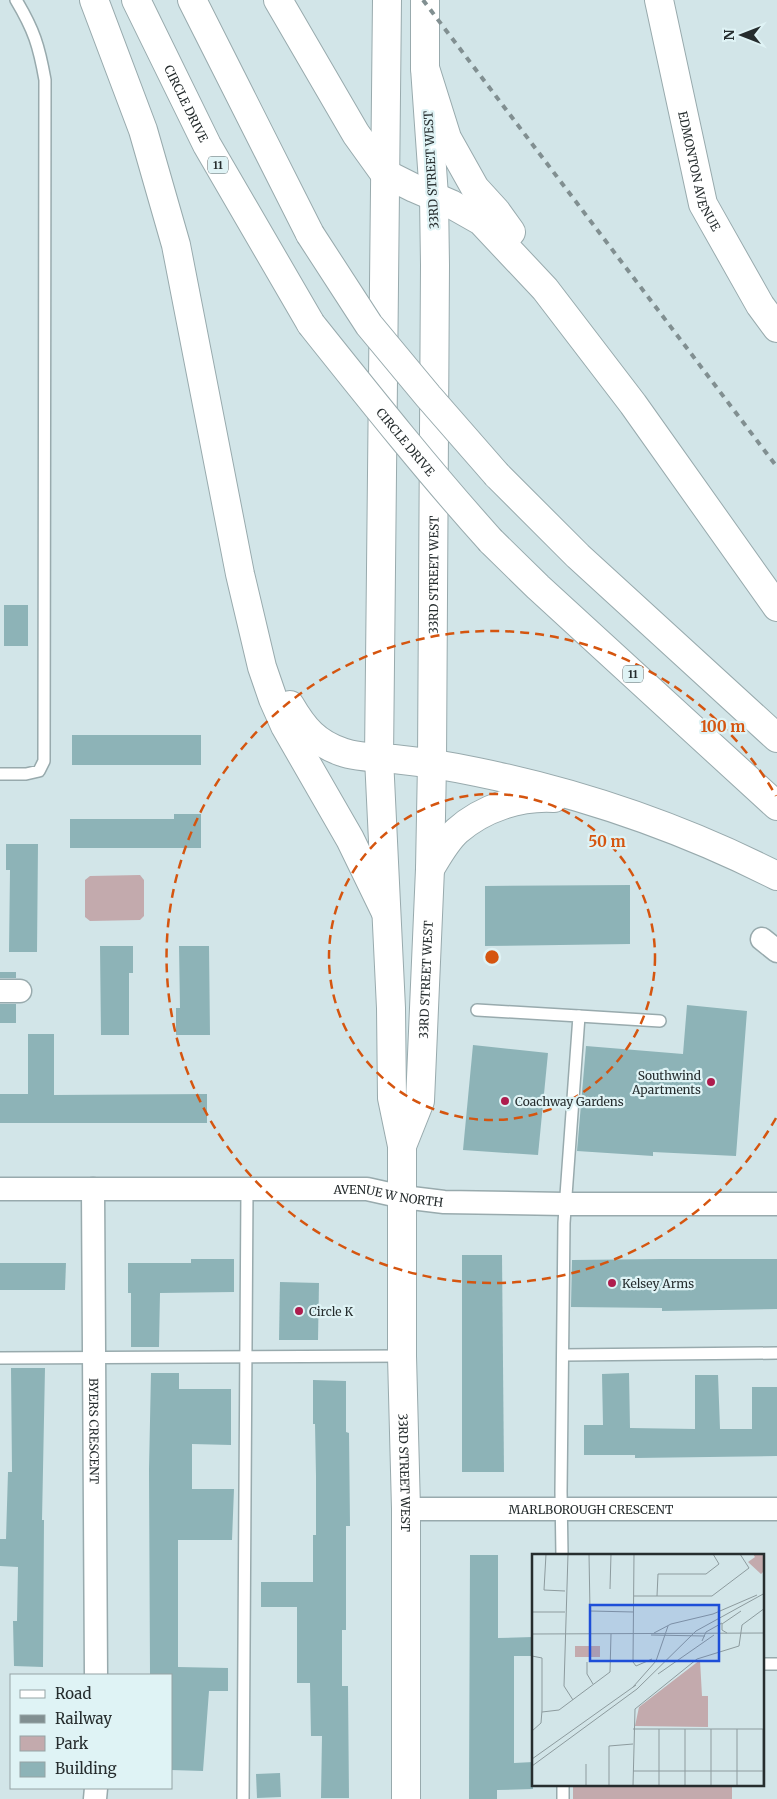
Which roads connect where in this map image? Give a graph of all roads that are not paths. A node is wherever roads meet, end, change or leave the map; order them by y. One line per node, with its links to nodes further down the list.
1 (16, 0): 19 (lane)
2 (94, 0): 14 (main road)
3 (136, 0): 21 (main road, CIRCLE DRIVE / 11, bridge)
4 (192, 0): 16 (main road, bridge)
5 (278, 0): 10 (main road)
6 (387, 0): 10 (main road, 33RD STREET WEST)
7 (425, 0): 9 (main road, 33RD STREET WEST)
8 (658, 0): 13 (main road, EDMONTON AVENUE)
9 (425, 68): 11 (main road, 33RD STREET WEST); 12 (main road)
10 (384, 173): 11 (main road); 17 (main road, 33RD STREET WEST)
11 (434, 196): 12 (main road); 18 (main road, 33RD STREET WEST)
12 (545, 288): 15 (main road)
13 (777, 328)
14 (227, 507): 17 (main road); 24 (main road)
15 (777, 607)
16 (777, 738)
17 (379, 758): 18 (main road); 24 (main road, 33RD STREET WEST)
18 (432, 763): 20 (main road); 22 (main road, 33RD STREET WEST)
19 (0, 774)
20 (600, 804): 22 (main road); 23 (main road)
21 (777, 806)
22 (430, 868): 28 (main road, 33RD STREET WEST)
23 (777, 876)
24 (385, 911): 28 (main road, 33RD STREET WEST)
25 (477, 1010): 26 (lane)
26 (579, 1016): 27 (lane); 33 (lane)
27 (660, 1021)
28 (402, 1146): 32 (main road, 33RD STREET WEST)
29 (93, 1188): 30 (street, AVENUE W NORTH); 31 (street, AVENUE W NORTH); 38 (street, BYERS CRESCENT)
30 (0, 1189)
31 (247, 1189): 32 (street, AVENUE W NORTH); 39 (lane)
32 (403, 1197): 33 (street, AVENUE W NORTH); 37 (main road, 33RD STREET WEST)
33 (565, 1204): 34 (street, AVENUE W NORTH); 36 (lane)
34 (777, 1204)
35 (777, 1353): 36 (lane)
36 (563, 1355): 42 (lane)
37 (402, 1356): 39 (lane); 41 (main road, 33RD STREET WEST)
38 (95, 1357): 39 (lane); 40 (lane); 47 (street, BYERS CRESCENT)
39 (246, 1357): 49 (lane)
40 (0, 1358)
41 (406, 1508): 42 (street, MARLBOROUGH CRESCENT); 50 (main road, 33RD STREET WEST)
42 (562, 1509): 43 (street, MARLBOROUGH CRESCENT); 44 (lane)
43 (777, 1509)
44 (562, 1554)
45 (764, 1664): 46 (lane)
46 (777, 1664)
47 (96, 1674)
48 (563, 1786): 51 (lane)
49 (243, 1799)
50 (406, 1799)
51 (563, 1799)

